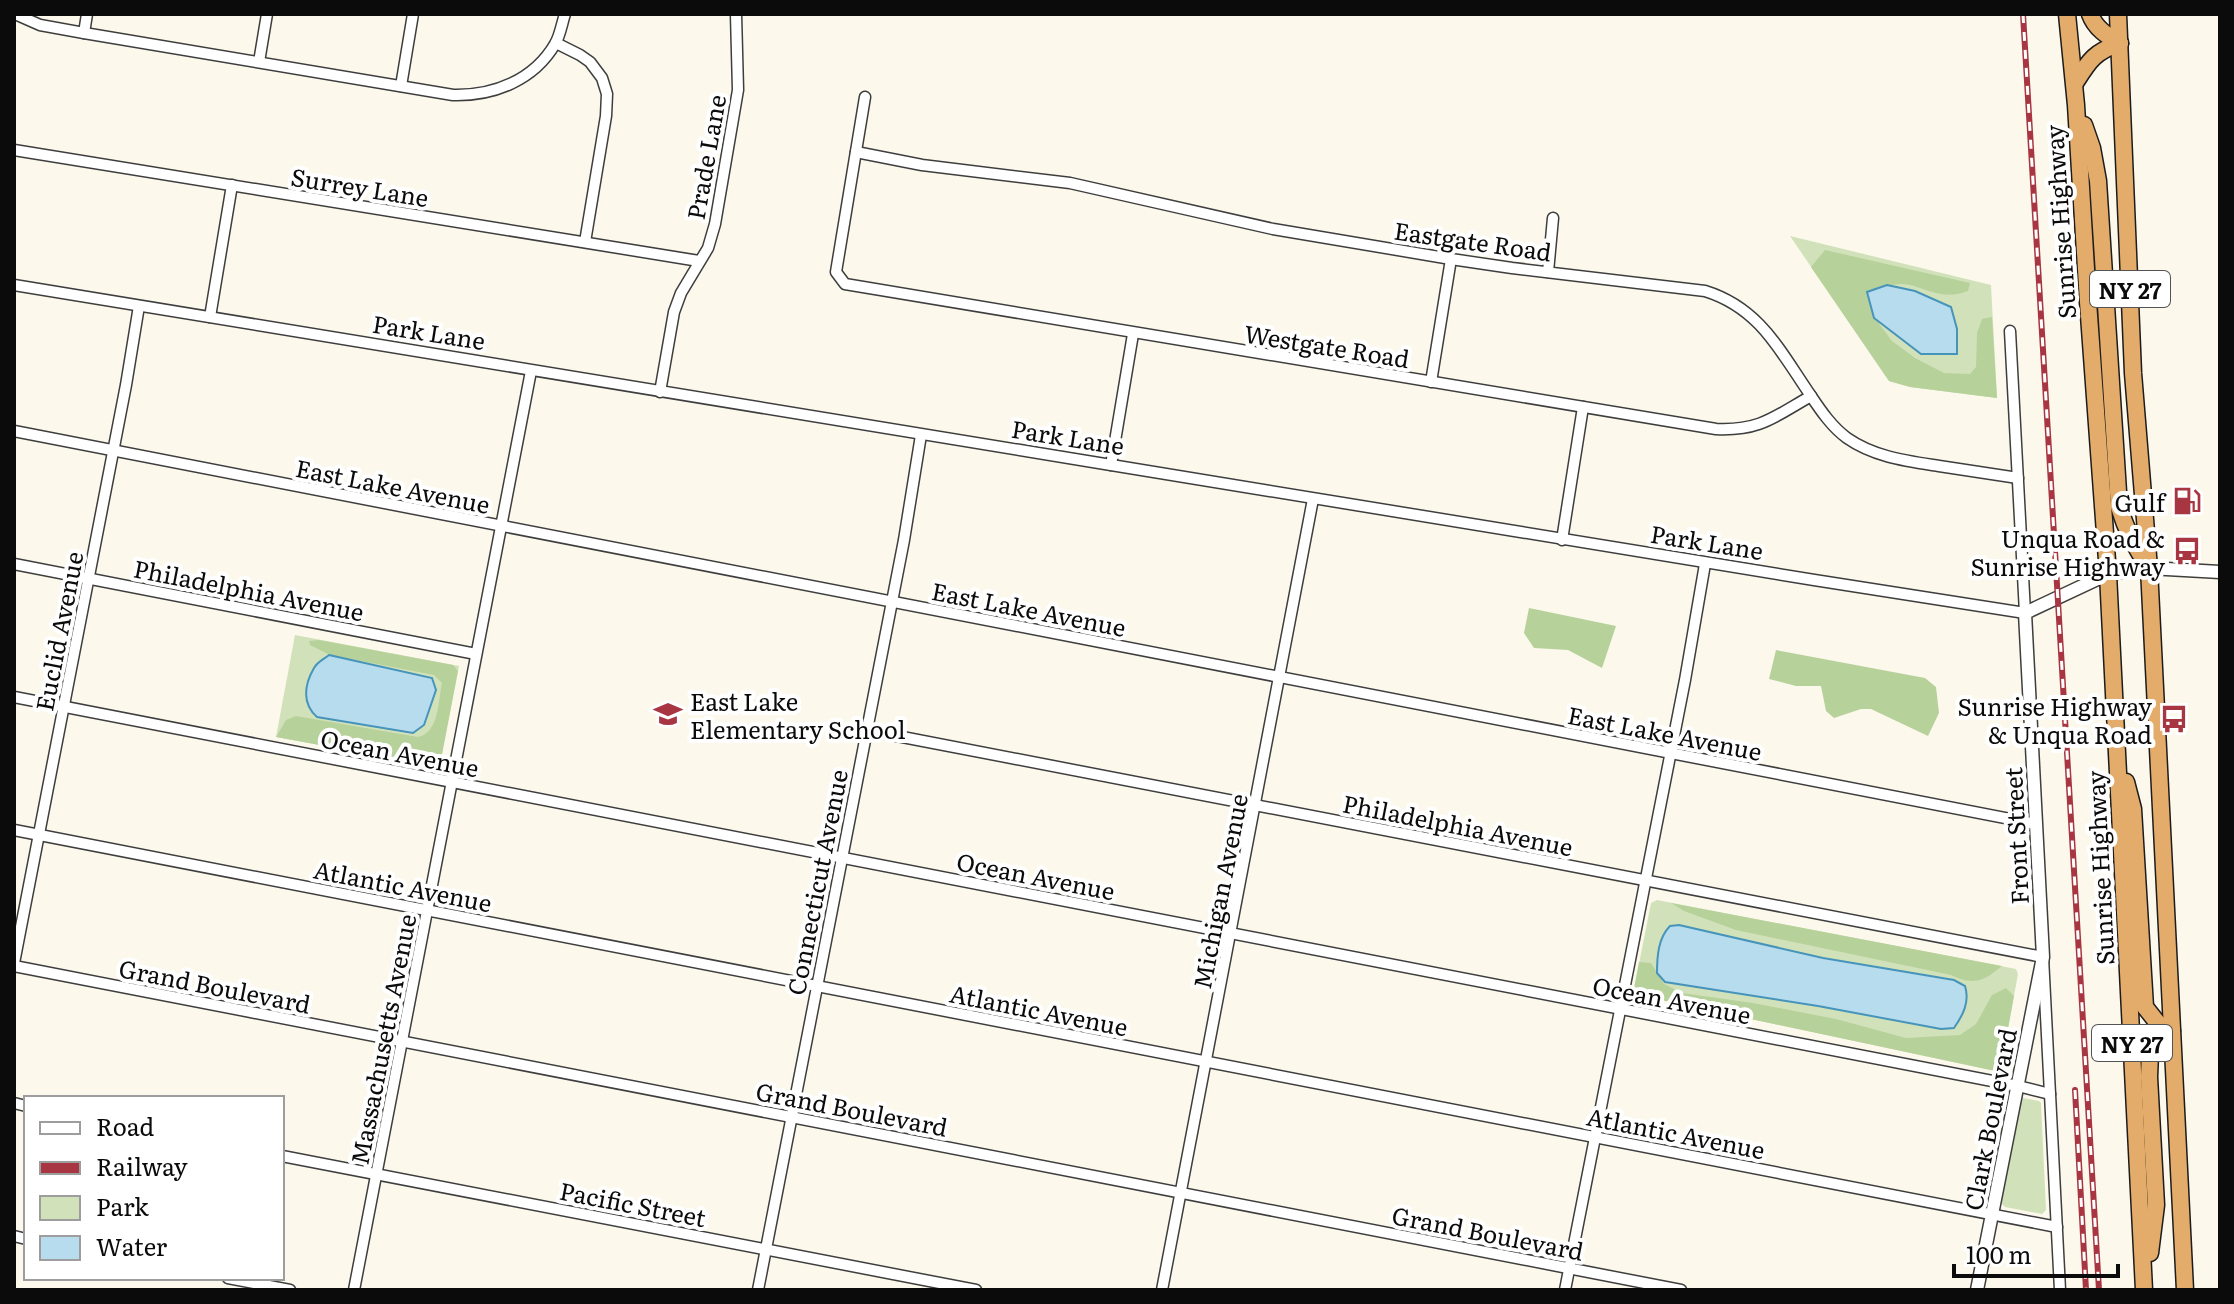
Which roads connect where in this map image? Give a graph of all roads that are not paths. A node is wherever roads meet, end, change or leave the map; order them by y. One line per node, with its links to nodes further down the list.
1 (15, 14): 10 (street)
2 (87, 14): 10 (street)
3 (267, 14): 13 (street)
4 (413, 14): 15 (street)
5 (565, 14): 11 (street)
6 (736, 14): 24 (street, Prade Lane)
7 (2067, 14): 14 (highway, Sunrise Highway / NY 27)
8 (2090, 14): 12 (highway)
9 (2118, 14): 12 (highway, NY 27)
10 (84, 33): 13 (street)
11 (556, 43): 15 (street); 22 (street)
12 (2120, 43): 14 (highway); 34 (highway, NY 27)
13 (259, 62): 15 (street)
14 (2075, 83): 17 (highway, Sunrise Highway / NY 27)
15 (401, 86)
16 (865, 97): 19 (street)
17 (2076, 105): 27 (highway, Sunrise Highway / NY 27); 30 (highway)
18 (14, 150): 20 (street, Surrey Lane)
19 (856, 152): 23 (street, Eastgate Road); 32 (street, Westgate Road)
20 (232, 185): 22 (street, Surrey Lane); 29 (street)
21 (1553, 218): 25 (street)
22 (585, 242): 24 (street, Surrey Lane)
23 (1451, 259): 25 (street, Eastgate Road); 35 (street)
24 (699, 261): 36 (street, Prade Lane)
25 (1548, 272): 37 (street, Eastgate Road)
26 (14, 285): 28 (street, Park Lane)
27 (2088, 302): 30 (highway); 51 (highway, Sunrise Highway / NY 27)
28 (139, 306): 29 (street, Park Lane); 41 (street, Euclid Avenue)
29 (210, 317): 33 (street, Park Lane)
30 (2107, 318): 34 (highway); 49 (highway)
31 (2010, 331): 43 (street, Front Street)
32 (1133, 334): 35 (street, Westgate Road); 42 (street)
33 (531, 371): 36 (street, Park Lane); 45 (street, Massachusetts Avenue)
34 (2133, 373): 49 (highway, NY 27)
35 (1431, 382): 38 (street, Westgate Road)
36 (660, 392): 40 (street, Park Lane)
37 (1811, 396): 38 (street, Westgate Road); 43 (street, Eastgate Road)
38 (1583, 407): 46 (street)
39 (14, 431): 41 (street, East Lake Avenue)
40 (921, 435): 42 (street, Park Lane); 53 (street, Connecticut Avenue)
41 (113, 451): 45 (street, East Lake Avenue); 52 (street, Euclid Avenue)
42 (1111, 465): 44 (street, Park Lane)
43 (2018, 478): 54 (street, Front Street)
44 (1313, 499): 46 (street, Park Lane); 56 (street, Michigan Avenue)
45 (501, 526): 53 (street, East Lake Avenue); 55 (street, Massachusetts Avenue)
46 (1562, 540): 48 (street, Park Lane)
47 (14, 564): 52 (street, Philadelphia Avenue)
48 (1705, 564): 54 (street, Park Lane); 61 (street)
49 (2149, 568): 50 (street); 51 (street); 75 (highway, NY 27)
50 (2220, 572)
51 (2108, 574): 54 (street); 60 (highway, Sunrise Highway / NY 27)
52 (88, 579): 55 (street, Philadelphia Avenue); 58 (street, Euclid Avenue)
53 (891, 602): 56 (street, East Lake Avenue); 59 (street, Connecticut Avenue)
54 (2025, 613): 64 (street, Front Street)
55 (476, 654): 62 (street, Massachusetts Avenue)
56 (1281, 677): 61 (street, East Lake Avenue); 63 (street, Michigan Avenue)
57 (14, 697): 58 (street, Ocean Avenue)
58 (64, 707): 62 (street, Ocean Avenue); 66 (street, Euclid Avenue)
59 (866, 730): 63 (street, Philadelphia Avenue); 67 (street, Connecticut Avenue)
60 (2117, 746): 75 (highway); 99 (highway, Sunrise Highway / NY 27)
61 (1670, 753): 64 (street, East Lake Avenue); 68 (street)
62 (452, 782): 67 (street, Ocean Avenue); 69 (street, Massachusetts Avenue)
63 (1256, 806): 68 (street, Philadelphia Avenue); 70 (street, Michigan Avenue)
64 (2036, 824): 71 (street, Front Street)
65 (14, 830): 66 (street, Atlantic Avenue)
66 (39, 835): 69 (street, Atlantic Avenue); 72 (street, Euclid Avenue)
67 (841, 858): 70 (street, Ocean Avenue); 73 (street, Connecticut Avenue)
68 (1645, 881): 71 (street, Philadelphia Avenue); 74 (street)
69 (427, 910): 73 (street, Atlantic Avenue); 76 (street, Massachusetts Avenue)
70 (1231, 933): 74 (street, Ocean Avenue); 77 (street, Michigan Avenue)
71 (2043, 957): 78 (street, Clark Boulevard); 79 (street, Front Street)
72 (14, 965): 76 (street, Grand Boulevard)
73 (816, 986): 77 (street, Atlantic Avenue); 80 (street, Connecticut Avenue)
74 (1620, 1009): 78 (street, Ocean Avenue); 81 (street)
75 (2168, 1031): 99 (highway); 100 (highway, NY 27)
76 (402, 1041): 80 (street, Grand Boulevard); 83 (street, Massachusetts Avenue)
77 (1206, 1062): 81 (street, Atlantic Avenue); 84 (street, Michigan Avenue)
78 (2018, 1086): 79 (street, Ocean Avenue); 85 (street, Clark Boulevard)
79 (2050, 1094): 86 (street, Front Street)
80 (791, 1117): 84 (street, Grand Boulevard); 87 (street, Connecticut Avenue)
81 (1595, 1137): 85 (street, Atlantic Avenue); 88 (street)
82 (284, 1156): 83 (street, Pacific Street)
83 (377, 1174): 87 (street, Pacific Street); 91 (street, Massachusetts Avenue)
84 (1181, 1193): 88 (street, Grand Boulevard); 94 (street, Michigan Avenue)
85 (1992, 1214): 86 (street, Atlantic Avenue); 97 (street, Clark Boulevard)
86 (2057, 1227): 98 (street, Front Street)
87 (766, 1249): 92 (street, Connecticut Avenue); 93 (street, Pacific Street)
88 (1569, 1268): 95 (street); 96 (street, Grand Boulevard)
89 (238, 1280): 90 (street)
90 (290, 1290)
91 (354, 1290)
92 (758, 1290)
93 (976, 1290)
94 (1162, 1290)
95 (1565, 1290)
96 (1681, 1290)
97 (1977, 1290)
98 (2060, 1290)
99 (2145, 1290)
100 (2185, 1290)

